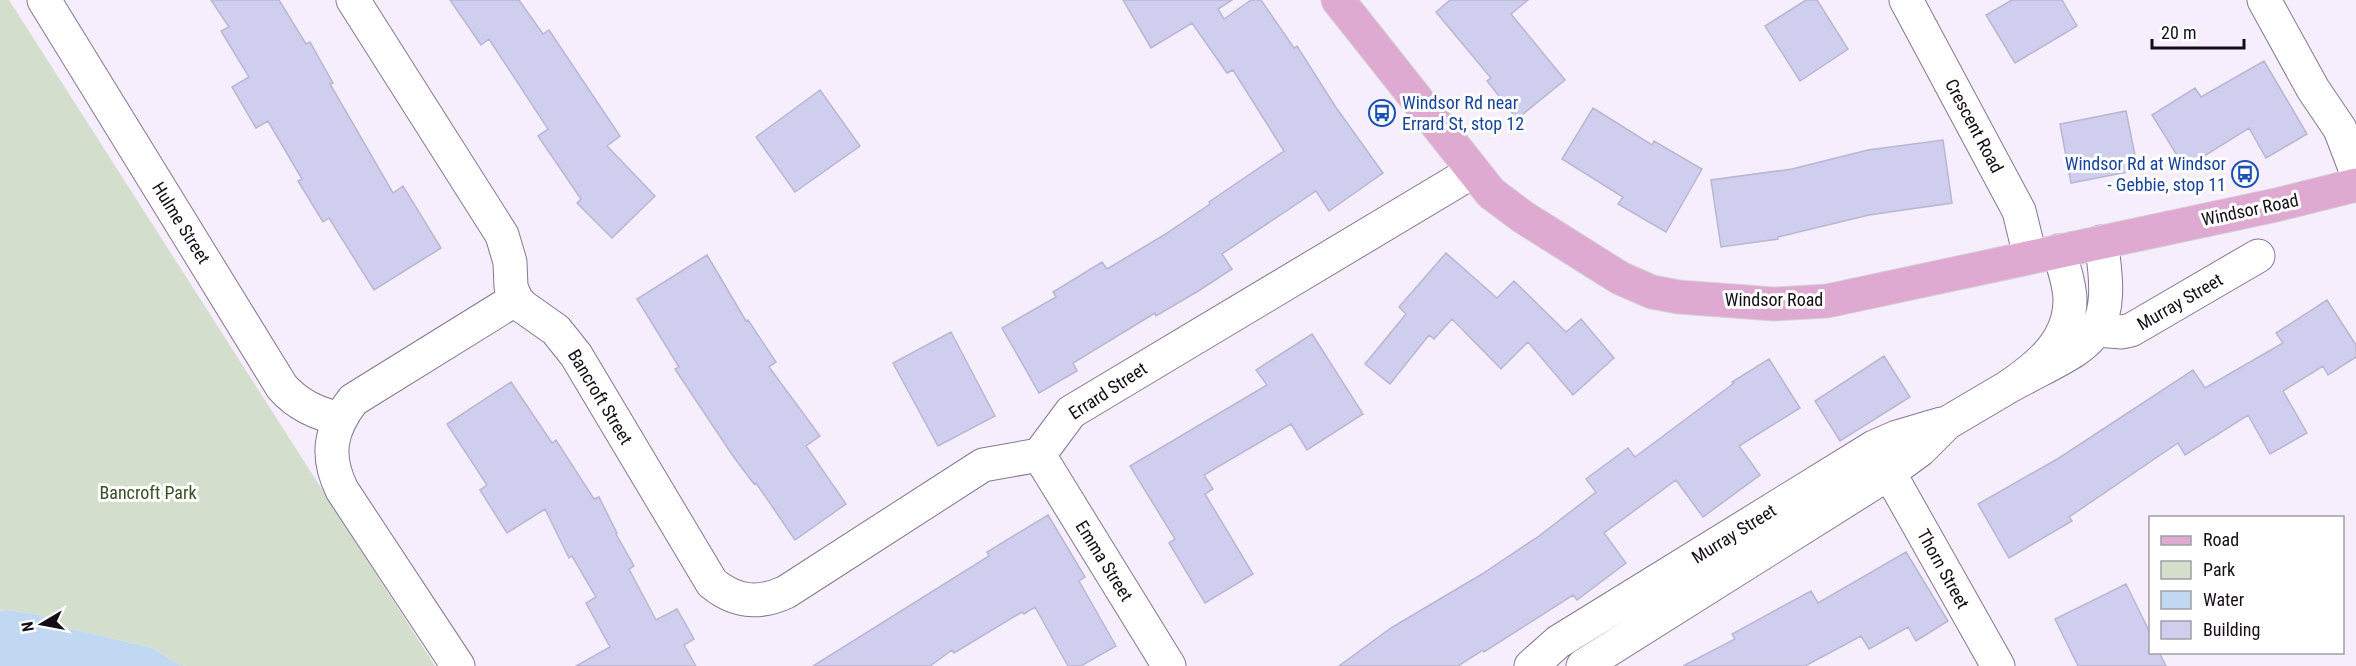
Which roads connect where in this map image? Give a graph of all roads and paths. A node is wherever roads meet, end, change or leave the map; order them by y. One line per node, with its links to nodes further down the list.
1 (44, 0): 15 (street, Hulme Street)
2 (353, 0): 12 (street)
3 (1338, 0): 7 (main road, Windsor Road)
4 (1906, 0): 10 (street, Crescent Road)
5 (2264, 0): 6 (street)
6 (2356, 171)
7 (1472, 172): 10 (main road, Windsor Road); 16 (street, Errard Street)
8 (2356, 185): 9 (main road, Windsor Road)
9 (2102, 242): 10 (main road, Windsor Road); 13 (street, Murray Street)
10 (2045, 253): 14 (street, Murray Street)
11 (2258, 256): 13 (street, Murray Street)
12 (516, 299): 15 (street); 16 (street, Bancroft Street)
13 (2097, 330): 14 (street, Murray Street)
14 (2008, 387): 17 (street, Murray Street)
15 (340, 419): 18 (street)
16 (1039, 455): 19 (street, Emma Street)
17 (1882, 460): 20 (street, Murray Street); 21 (street, Murray Street); 22 (street, Thorn Street)
18 (458, 666)
19 (1169, 666)
20 (1531, 666)
21 (1583, 666)
22 (1998, 666)

